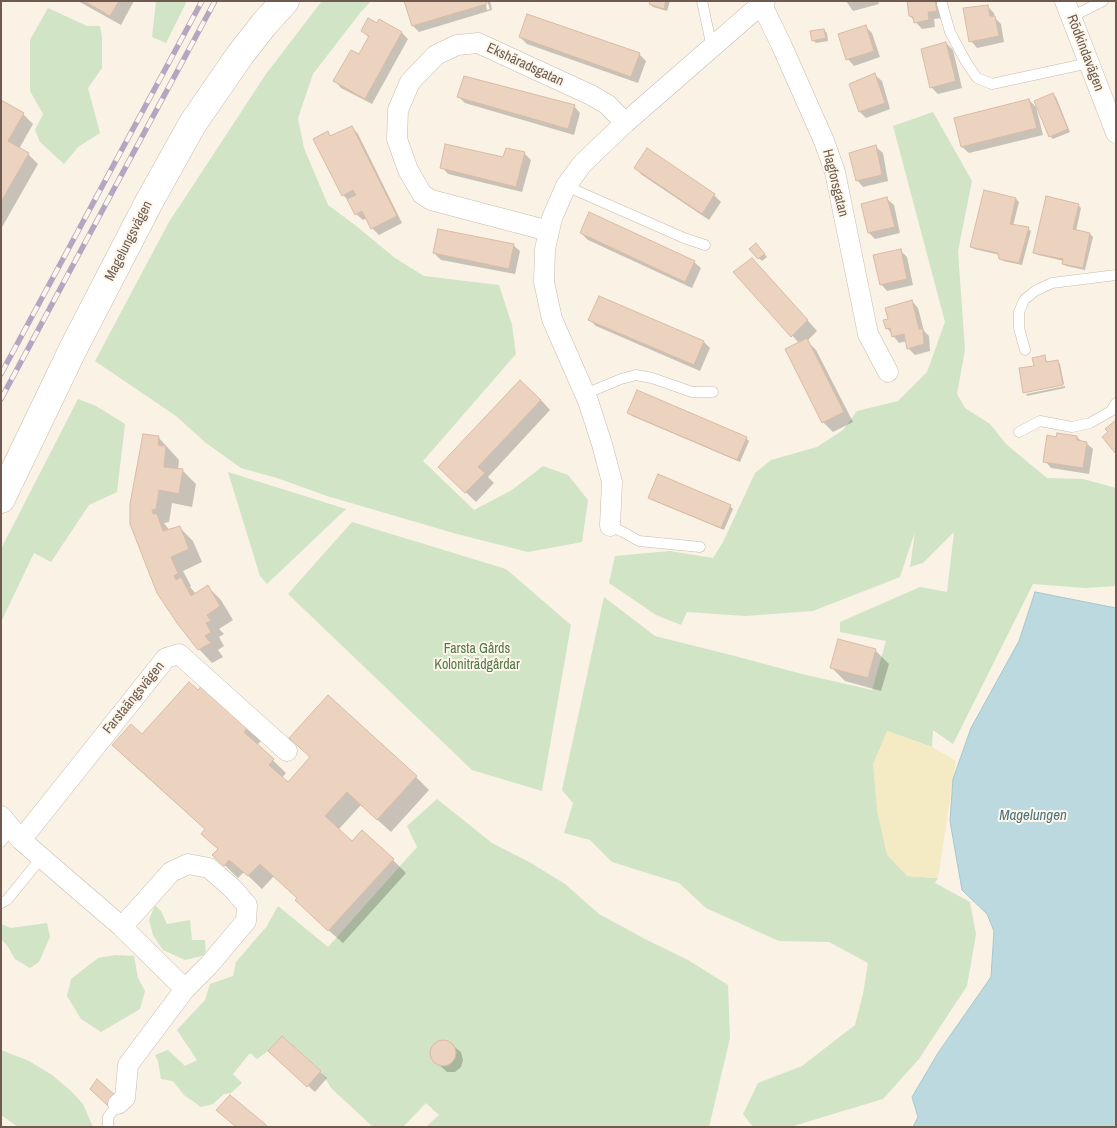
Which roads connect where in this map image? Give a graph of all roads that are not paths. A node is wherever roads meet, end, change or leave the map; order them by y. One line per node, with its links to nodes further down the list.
1 (285, 1): 21 (main road, Magelungsvägen)
2 (702, 1): 7 (lane)
3 (1103, 1): 6 (lane)
4 (762, 2): 7 (street); 16 (street, Hagforsgatan)
5 (942, 4): 8 (lane)
6 (1068, 9): 8 (street, Rödkindavägen)
7 (712, 48): 9 (street)
8 (1089, 63): 10 (street, Rödkindavägen)
9 (625, 123): 11 (street); 12 (street, Ekshäradsgatan)
10 (1116, 133)
11 (566, 186): 12 (street); 13 (lane)
12 (549, 231): 18 (street)
13 (705, 245)
14 (1116, 275): 15 (lane)
15 (1025, 350)
16 (888, 372)
17 (713, 392): 18 (lane)
18 (584, 394): 22 (street)
19 (1116, 403): 20 (lane)
20 (1019, 432)
21 (1, 499)
22 (610, 526): 23 (lane)
23 (700, 547)
24 (287, 751): 25 (street, Farstaängsvägen)
25 (9, 831): 26 (street, Farstaängsvägen)
26 (42, 857): 27 (lane); 28 (street, Farstaängsvägen)
27 (1, 903)
28 (122, 927): 29 (street, Farstaängsvägen); 29 (street)
29 (185, 989): 30 (street)
30 (118, 1104): 31 (lane)
31 (108, 1127)

